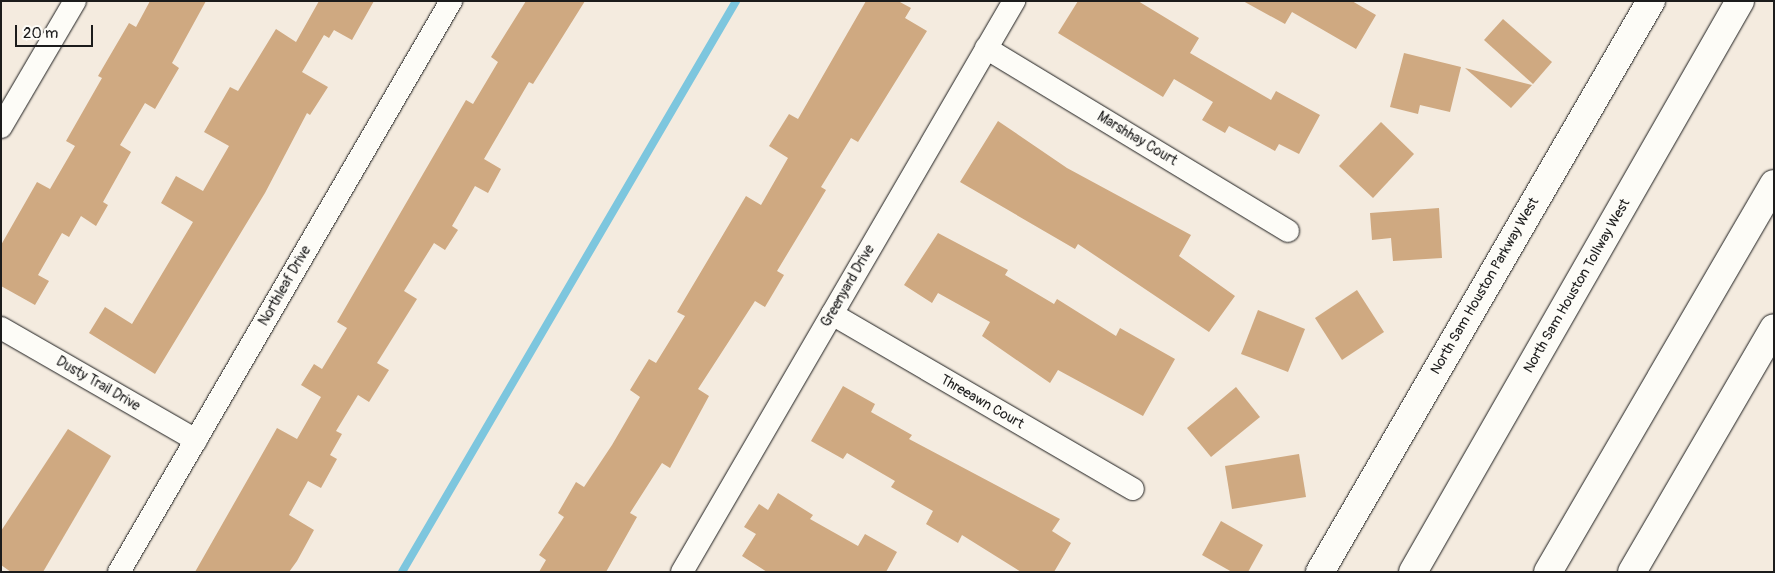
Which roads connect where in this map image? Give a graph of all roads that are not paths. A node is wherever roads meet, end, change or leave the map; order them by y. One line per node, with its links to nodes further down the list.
1 (75, 1): 7 (street)
2 (451, 1): 13 (street, Northleaf Drive)
3 (1014, 1): 6 (street, Greenyard Drive)
4 (1650, 1): 17 (main road, North Sam Houston Parkway West)
5 (1740, 1): 18 (main road, North Sam Houston Tollway West)
6 (986, 48): 9 (street, Marshhay Court); 10 (street, Greenyard Drive)
7 (1, 127)
8 (1774, 184): 19 (main road)
9 (1288, 231)
10 (832, 314): 14 (street, Threeawn Court); 16 (street, Greenyard Drive)
11 (1, 328): 13 (street, Dusty Trail Drive)
12 (1774, 328): 20 (main road)
13 (196, 440): 15 (street, Northleaf Drive)
14 (1133, 489)
15 (119, 572)
16 (682, 572)
17 (1320, 572)
18 (1414, 572)
19 (1548, 572)
20 (1632, 572)

